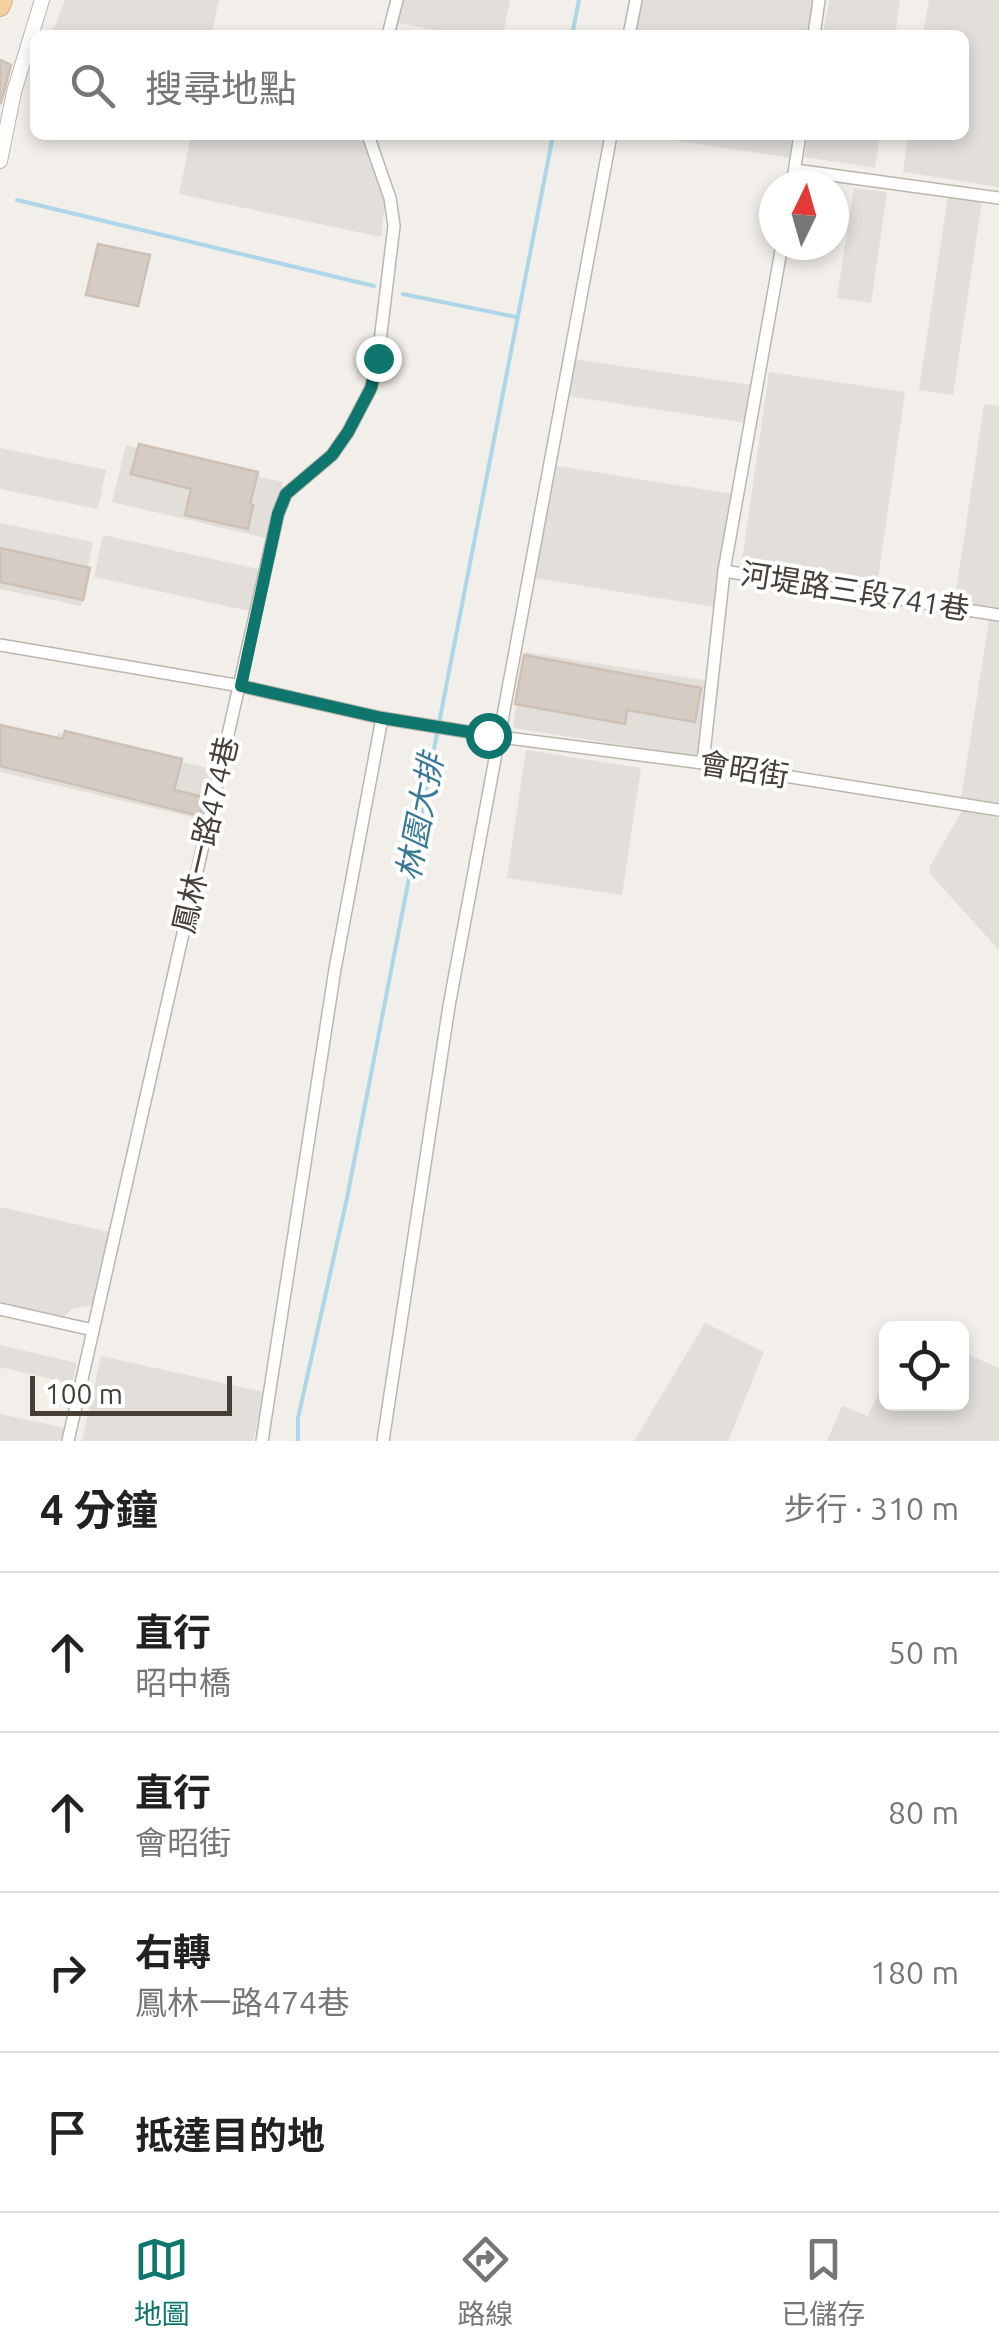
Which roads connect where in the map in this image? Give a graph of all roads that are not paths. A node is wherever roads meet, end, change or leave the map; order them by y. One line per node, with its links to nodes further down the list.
1 (3, 0): 6 (main road)
2 (42, 0): 7 (street)
3 (397, 0): 8 (street)
4 (636, 0): 9 (street)
5 (820, 0): 10 (street)
6 (0, 7)
7 (33, 30)
8 (389, 30)
9 (630, 30)
10 (815, 30)
11 (30, 39): 15 (street)
12 (370, 140): 23 (street, 鳳林一路474巷)
13 (610, 140): 25 (street)
14 (799, 140): 16 (street)
15 (0, 161)
16 (795, 170)
17 (849, 177): 18 (street)
18 (999, 198)
19 (779, 260): 20 (street)
20 (724, 571): 21 (street, 河堤路三段741巷); 26 (street, 河堤路三段741巷)
21 (999, 614)
22 (0, 645): 23 (street)
23 (241, 686): 24 (street); 29 (street, 鳳林一路474巷)
24 (387, 718): 25 (street, 會昭街); 31 (street)
25 (494, 736): 26 (street, 會昭街); 32 (street)
26 (703, 763): 27 (street, 會昭街)
27 (999, 810)
28 (0, 1309): 29 (street)
29 (93, 1330): 30 (street, 鳳林一路474巷)
30 (68, 1441)
31 (262, 1441)
32 (384, 1441)

